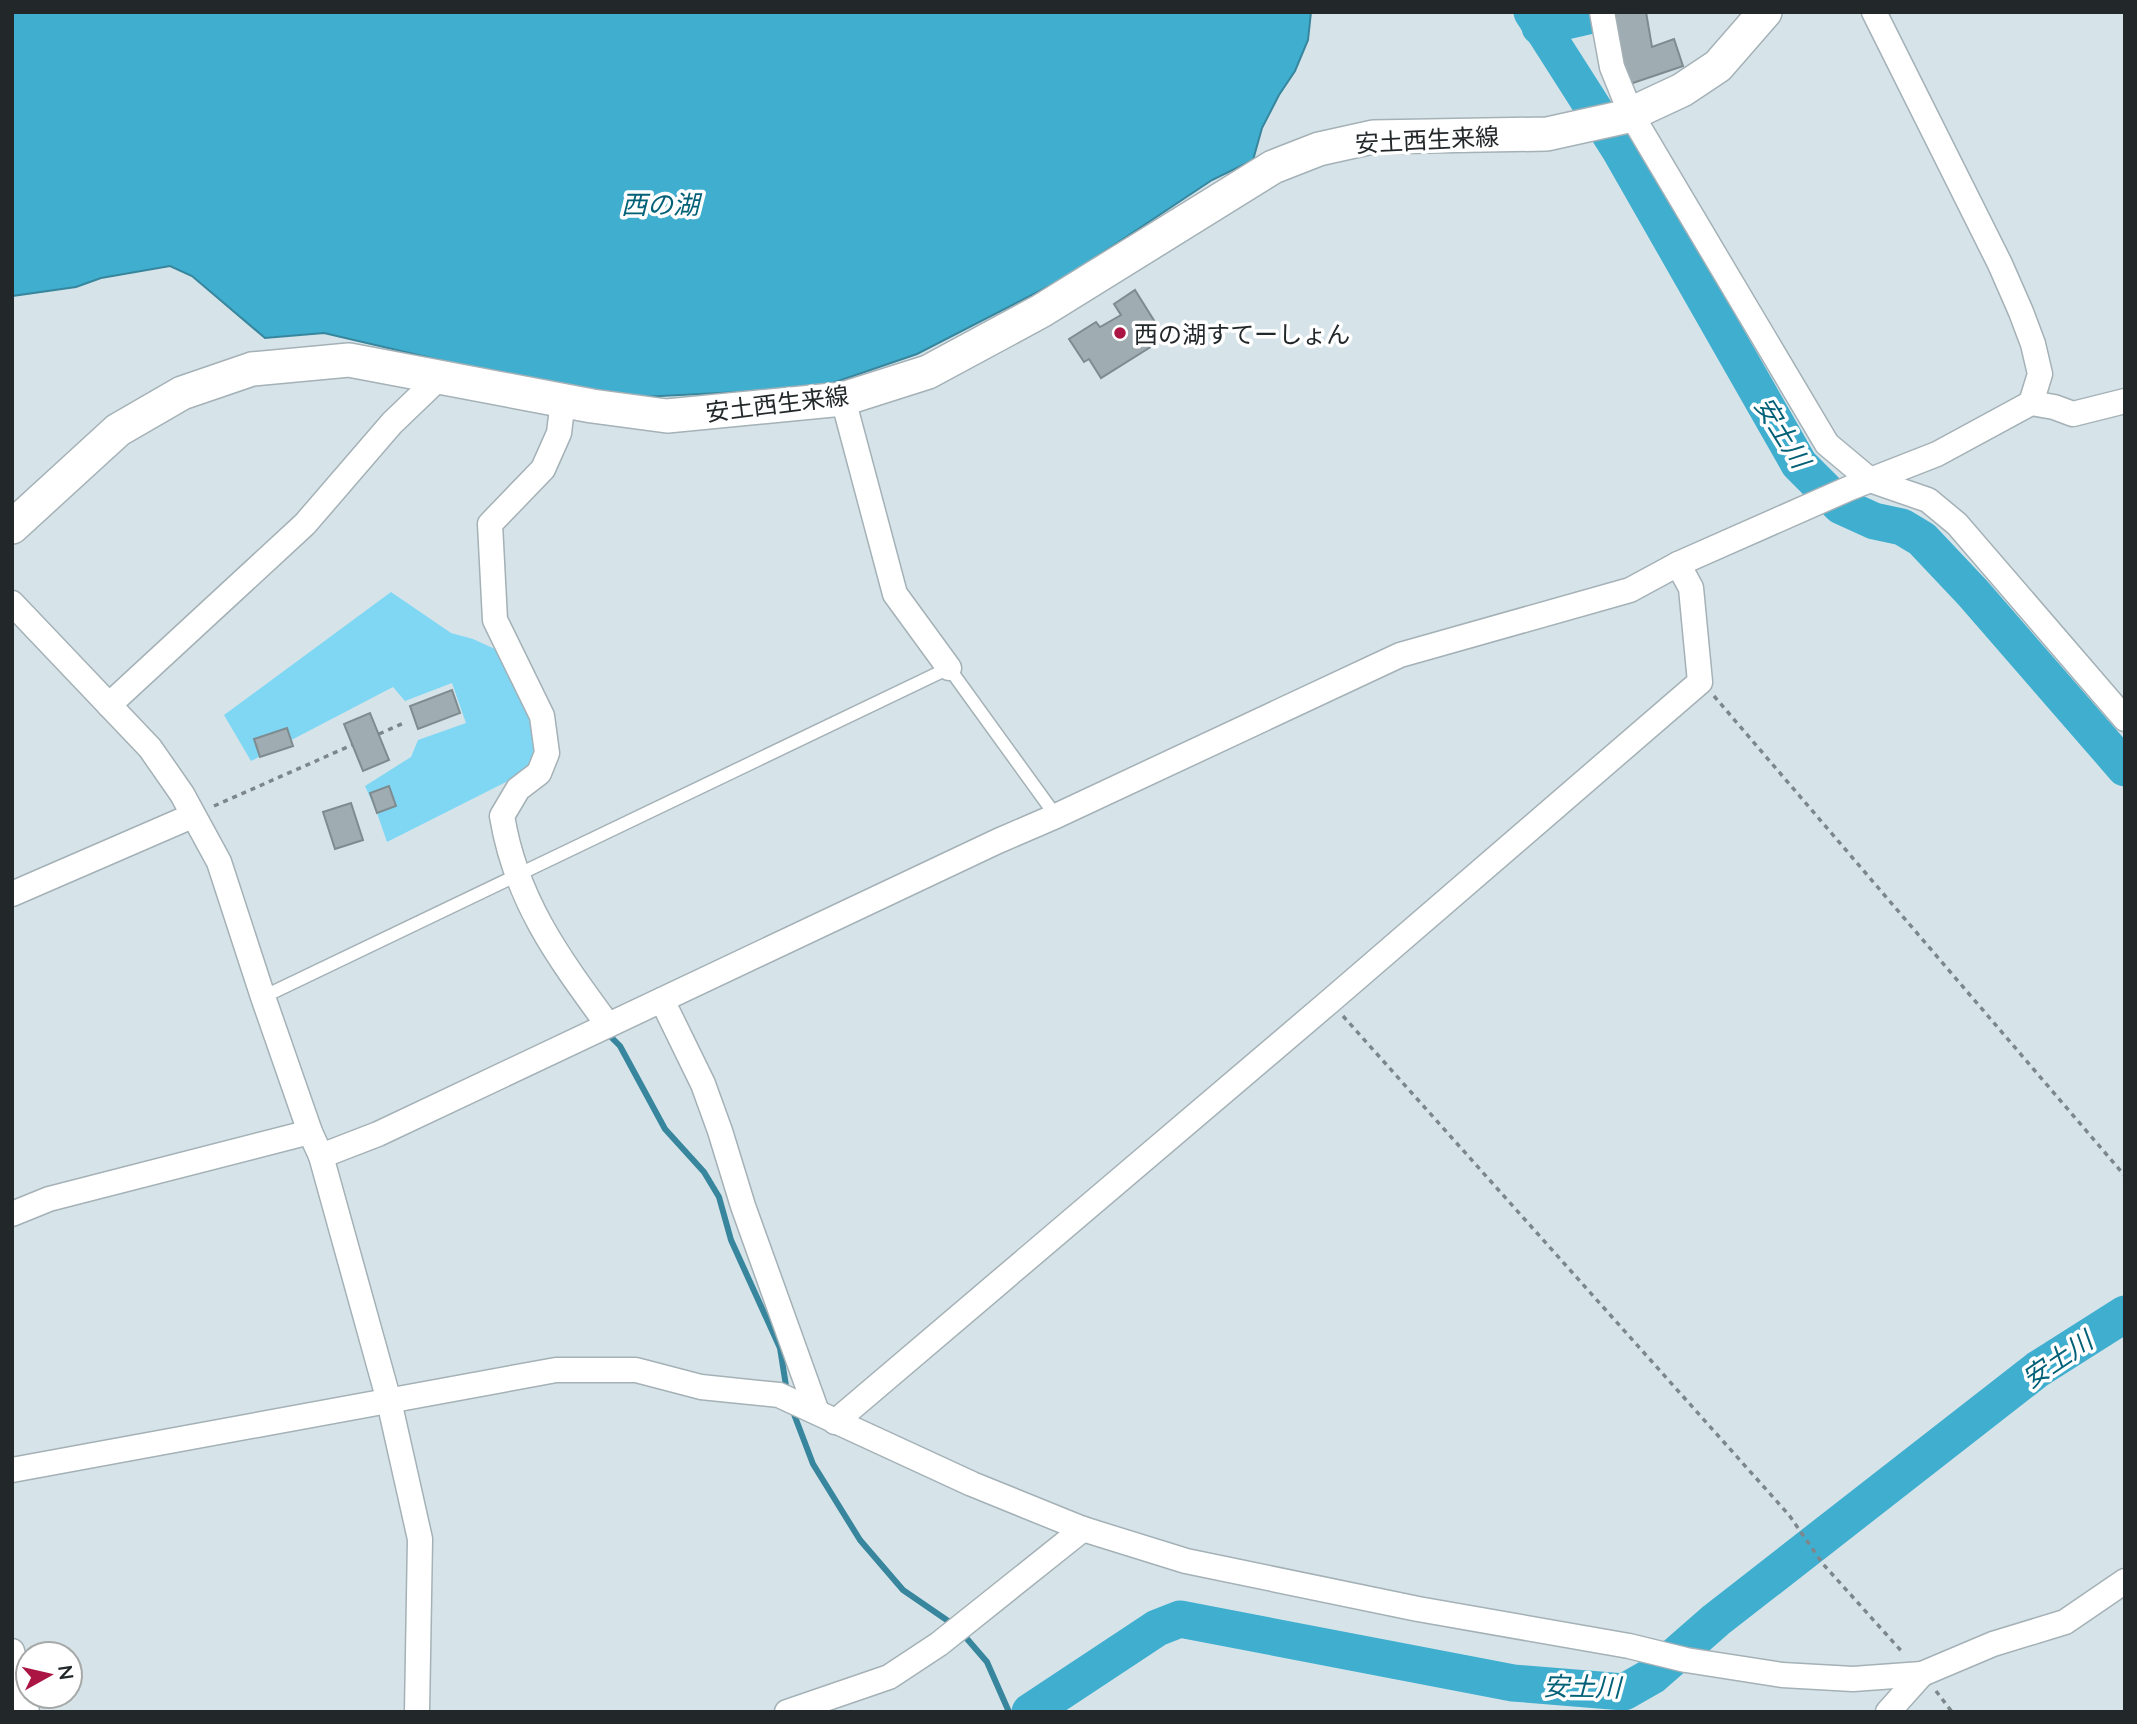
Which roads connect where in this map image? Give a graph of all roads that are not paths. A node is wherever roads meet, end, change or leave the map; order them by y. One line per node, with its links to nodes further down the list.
1 (1602, 12): 4 (street)
2 (1765, 12): 4 (main road, 安土西生来線)
3 (1874, 12): 9 (street)
4 (1628, 115): 6 (main road, 安土西生来線); 10 (street)
5 (440, 377): 7 (main road, 安土西生来線); 11 (main road, 安土西生来線); 15 (street)
6 (843, 399): 7 (main road, 安土西生来線); 14 (street)
7 (563, 400): 19 (street)
8 (2125, 401): 9 (street)
9 (2031, 403): 10 (street)
10 (1860, 484): 12 (street); 16 (street)
11 (12, 527)
12 (1678, 564): 18 (street); 28 (street)
13 (12, 603): 15 (street)
14 (949, 668): 18 (lane); 19 (lane)
15 (109, 705): 17 (street)
16 (2125, 719)
17 (192, 816): 20 (street); 21 (street)
18 (1056, 816): 22 (street)
19 (519, 874): 21 (lane); 23 (street)
20 (12, 894)
21 (263, 997): 24 (street)
22 (662, 1000): 23 (street); 28 (street)
23 (608, 1026): 25 (street)
24 (310, 1132): 25 (street); 26 (street)
25 (321, 1156): 27 (street)
26 (12, 1214)
27 (389, 1401): 28 (street); 29 (street); 35 (street)
28 (818, 1414): 30 (street)
29 (12, 1470)
30 (1083, 1529): 33 (street); 36 (street)
31 (2125, 1581): 33 (street)
32 (12, 1651): 34 (street)
33 (1922, 1674): 37 (street)
34 (27, 1712)
35 (417, 1712)
36 (787, 1712)
37 (1888, 1712)

